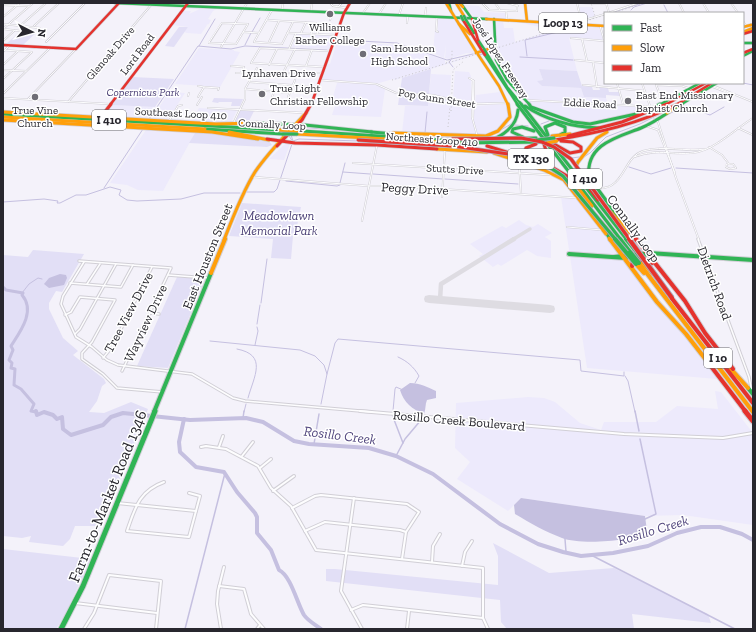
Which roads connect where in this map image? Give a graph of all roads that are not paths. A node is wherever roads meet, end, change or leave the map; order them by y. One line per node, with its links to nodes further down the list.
1 (7, 3): 39 (street)
2 (20, 3): 40 (street)
3 (33, 3): 41 (street)
4 (46, 3): 84 (street)
5 (59, 3): 86 (street)
6 (85, 3): 106 (street)
7 (115, 3): 8 (main road, Loop 13)
8 (119, 3): 9 (main road, Loop 13); 116 (main road)
9 (135, 3): 34 (main road, Loop 13)
10 (247, 3): 45 (street)
11 (283, 3): 49 (street)
12 (306, 3): 13 (street)
13 (312, 3): 51 (street)
14 (330, 3): 42 (street)
15 (342, 3): 44 (street)
16 (350, 3): 46 (main road, East Houston Street)
17 (370, 3): 60 (street)
18 (386, 3): 61 (street)
19 (403, 3): 63 (street)
20 (446, 3): 52 (main road)
21 (449, 3): 52 (main road)
22 (457, 3): 69 (main road); 104 (main road, José López Freeway / I 10)
23 (470, 3): 24 (street)
24 (482, 3): 50 (street)
25 (495, 3): 50 (street)
26 (507, 3): 43 (street)
27 (518, 3): 43 (street)
28 (525, 3): 75 (main road)
29 (578, 3): 37 (street); 79 (street)
30 (638, 3): 38 (street)
31 (679, 3): 56 (street)
32 (703, 3): 57 (street)
33 (731, 3): 58 (street)
34 (152, 4): 35 (main road, Loop 13); 193 (street, Glenoak Drive)
35 (169, 4): 36 (main road, Loop 13)
36 (187, 4): 45 (main road, Loop 13); 197 (main road, Lord Road)
37 (606, 4)
38 (634, 4): 55 (street)
39 (4, 6): 40 (street)
40 (17, 6): 41 (street); 66 (street)
41 (30, 6): 81 (street)
42 (333, 6): 44 (street); 54 (street)
43 (518, 6): 53 (street)
44 (338, 7): 46 (street)
45 (244, 8): 48 (main road, Loop 13); 82 (street)
46 (347, 8): 59 (main road, East Houston Street)
47 (426, 8): 65 (street)
48 (272, 10): 49 (main road, Loop 13); 71 (street)
49 (282, 10): 51 (main road, Loop 13)
50 (500, 10): 53 (street)
51 (311, 11): 54 (main road, Loop 13)
52 (451, 11): 68 (main road)
53 (506, 11): 73 (street)
54 (331, 12): 59 (main road, Loop 13); 72 (street)
55 (612, 12)
56 (684, 12)
57 (708, 12)
58 (737, 12)
59 (344, 13): 60 (main road, Loop 13); 100 (main road, East Houston Street)
60 (362, 14): 61 (main road, Loop 13)
61 (379, 14): 63 (main road, Loop 13)
62 (604, 14): 79 (street)
63 (399, 15): 64 (main road, Loop 13)
64 (408, 16): 65 (main road, Loop 13); 78 (street)
65 (425, 16): 67 (main road, Loop 13)
66 (3, 17)
67 (437, 17): 68 (main road, Loop 13); 93 (street)
68 (456, 17): 69 (main road, Loop 13); 83 (main road)
69 (473, 19): 70 (main road, Loop 13); 104 (main road)
70 (494, 19): 73 (main road, Loop 13); 115 (main road)
71 (266, 20): 74 (street); 94 (street)
72 (330, 20)
73 (507, 20): 75 (main road, Loop 13)
74 (279, 21): 76 (street); 108 (street)
75 (527, 21): 79 (main road, Loop 13)
76 (292, 22): 77 (street); 95 (street)
77 (306, 22): 88 (street); 97 (street)
78 (407, 23)
79 (582, 23): 85 (main road, Loop 13)
80 (3, 24): 81 (street)
81 (8, 24): 84 (street); 89 (street)
82 (235, 24): 92 (street); 109 (street); 109 (street)
83 (459, 24): 104 (main road); 124 (main road)
84 (20, 26): 86 (street)
85 (602, 26): 101 (street)
86 (33, 27): 87 (street)
87 (40, 28)
88 (314, 28): 98 (street); 99 (street)
89 (3, 29): 90 (street)
90 (15, 30): 91 (street); 105 (street)
91 (21, 31)
92 (243, 32): 94 (street); 109 (street)
93 (438, 32)
94 (259, 33): 108 (street)
95 (287, 33): 96 (street); 108 (street)
96 (296, 33): 97 (street); 114 (street)
97 (301, 33): 98 (street)
98 (312, 34): 99 (street)
99 (317, 34): 100 (street)
100 (336, 35): 123 (main road, East Houston Street)
101 (604, 37)
102 (571, 38): 103 (street)
103 (582, 39): 107 (street); 128 (street)
104 (477, 40): 125 (main road, José López Freeway / I 10, bridge)
105 (3, 41)
106 (46, 42)
107 (604, 42)
108 (268, 43)
109 (222, 44): 113 (street)
110 (3, 45): 111 (main road)
111 (10, 45): 112 (main road); 121 (street)
112 (51, 47): 116 (main road); 142 (street)
113 (220, 47)
114 (289, 48): 117 (street); 118 (street)
115 (494, 48): 124 (main road); 192 (main road)
116 (76, 49): 190 (street)
117 (277, 49): 132 (street); 132 (street)
118 (295, 50): 119 (street); 133 (street)
119 (312, 50): 123 (street); 135 (street)
120 (753, 50): 126 (main road)
121 (3, 51): 122 (street)
122 (18, 51): 131 (street); 140 (street)
123 (330, 51): 136 (main road, East Houston Street)
124 (476, 53): 195 (main road)
125 (486, 55): 159 (main road, José López Freeway / I 10); 170 (main road, José López Freeway / I 10)
126 (744, 55)
127 (575, 60): 128 (street)
128 (587, 61): 129 (street)
129 (593, 62): 130 (street); 171 (street)
130 (604, 63)
131 (3, 65)
132 (269, 65): 133 (street)
133 (288, 65): 135 (street); 148 (street)
134 (231, 66): 146 (street)
135 (306, 66): 136 (street)
136 (325, 67): 149 (main road, East Houston Street)
137 (257, 68): 143 (street)
138 (271, 69): 147 (street)
139 (3, 70): 140 (street)
140 (12, 70): 142 (street); 152 (street)
141 (299, 70): 144 (street)
142 (26, 71): 179 (street)
143 (255, 72): 146 (street, Lynhaven Drive); 147 (street, Lynhaven Drive); 157 (street)
144 (298, 72): 148 (street, Lynhaven Drive); 149 (street, Lynhaven Drive)
145 (236, 73): 146 (street, Lynhaven Drive)
146 (241, 73)
147 (269, 73): 148 (street, Lynhaven Drive)
148 (283, 73): 150 (street)
149 (322, 73): 155 (main road, East Houston Street)
150 (282, 78)
151 (469, 78): 156 (street)
152 (3, 79)
153 (266, 80): 158 (street)
154 (295, 80): 167 (street)
155 (320, 80): 169 (main road, East Houston Street); 200 (street, Pop Gunn Street)
156 (473, 80): 200 (street); 201 (street)
157 (250, 82): 158 (street); 173 (street)
158 (264, 83): 167 (street)
159 (501, 83): 207 (main road); 239 (main road, José López Freeway / I 10)
160 (617, 84): 172 (street)
161 (642, 84): 176 (street)
162 (698, 84): 174 (main road)
163 (705, 84): 189 (main road, Connally Loop / I 410)
164 (582, 85): 171 (street)
165 (714, 85): 189 (main road, Connally Loop / I 410); 194 (street); 210 (main road)
166 (198, 86): 168 (street)
167 (293, 86): 169 (street); 178 (street)
168 (204, 87): 175 (street); 182 (street)
169 (318, 87): 209 (main road, East Houston Street)
170 (507, 87): 203 (main road); 239 (main road, José López Freeway / I 10)
171 (597, 87): 172 (street)
172 (619, 88): 176 (street); 202 (street)
173 (245, 89): 177 (street); 206 (street)
174 (691, 89): 187 (street); 191 (main road)
175 (218, 90)
176 (645, 91): 186 (street)
177 (274, 92): 178 (street); 184 (street)
178 (290, 93): 185 (street)
179 (3, 94)
180 (190, 94): 181 (street)
181 (188, 96)
182 (198, 97)
183 (202, 97): 199 (street)
184 (272, 97)
185 (288, 97)
186 (647, 97): 187 (street); 204 (street)
187 (661, 97): 191 (street)
188 (3, 98): 190 (street)
189 (685, 98): 196 (main road); 210 (main road); 218 (main road, Connally Loop / I 410)
190 (28, 99): 193 (street)
191 (671, 99): 196 (main road)
192 (524, 100): 202 (street, Eddie Road); 204 (main road)
193 (68, 102): 197 (street)
194 (753, 102)
195 (507, 103): 201 (street, Pop Gunn Street); 234 (main road, Southeast Loop 410)
196 (665, 103): 204 (main road)
197 (110, 104): 212 (main road, Lord Road)
198 (182, 105): 219 (street)
199 (197, 105)
200 (472, 105): 201 (street, Pop Gunn Street); 215 (street)
201 (474, 105): 215 (street)
202 (623, 105): 204 (street, Eddie Road)
203 (525, 106): 223 (main road); 239 (main road)
204 (653, 107)
205 (208, 108): 206 (street)
206 (240, 109): 209 (street); 220 (street)
207 (518, 110): 227 (main road); 238 (main road)
208 (3, 113): 211 (main road, Southeast Loop 410); 217 (main road, Connally Loop / I 410)
209 (306, 113): 221 (main road, East Houston Street)
210 (667, 113): 216 (main road)
211 (37, 114): 212 (main road, Southeast Loop 410); 217 (main road)
212 (100, 117): 219 (main road, Southeast Loop 410)
213 (3, 118): 225 (main road, Connally Loop / I 410); 237 (main road, Southeast Loop 410)
214 (753, 118): 224 (street)
215 (473, 119): 234 (street)
216 (654, 119): 222 (main road); 226 (street, Dietrich Road)
217 (110, 120): 229 (main road, Connally Loop / I 410)
218 (634, 121): 223 (main road); 228 (main road); 239 (main road, Connally Loop / I 410)
219 (168, 122): 220 (main road, Southeast Loop 410)
220 (232, 124): 221 (main road, Southeast Loop 410)
221 (298, 124): 230 (main road, Southeast Loop 410); 240 (main road, East Houston Street)
222 (644, 126): 226 (street); 259 (main road)
223 (600, 128): 239 (main road)
224 (738, 128): 233 (street); 244 (street)
225 (210, 129): 229 (main road, Connally Loop / I 410); 237 (main road)
226 (659, 130): 246 (street, Dietrich Road)
227 (534, 131): 239 (main road); 239 (main road)
228 (612, 131): 239 (main road); 254 (main road)
229 (281, 132): 231 (main road, Connally Loop / I 410, bridge); 232 (main road, Connally Loop / I 410, bridge)
230 (372, 132): 234 (main road, Southeast Loop 410); 235 (main road)
231 (345, 134): 235 (main road); 236 (main road, Connally Loop / I 410)
232 (306, 135): 241 (main road, Connally Loop / I 410); 283 (main road, bridge)
233 (753, 135)
234 (478, 136)
235 (420, 137): 295 (main road, Connally Loop / I 410, bridge)
236 (412, 138): 238 (main road, TX 130); 239 (main road, Connally Loop / I 410)
237 (269, 140): 240 (main road, Southeast Loop 410)
238 (486, 140): 239 (main road, TX 130)
239 (547, 140): 239 (main road); 239 (main road); 241 (main road, Connally Loop / I 410); 243 (main road); 254 (main road, TX 130); 256 (main road); 270 (main road, I 10); 271 (main road, I 10)
240 (279, 143): 242 (main road, Northeast Loop 410); 255 (main road, East Houston Street)
241 (446, 143): 243 (main road, TX 130)
242 (377, 145): 245 (main road, Northeast Loop 410); 249 (street)
243 (481, 146): 256 (main road, TX 130)
244 (708, 147): 246 (street); 250 (street)
245 (445, 149): 247 (main road, Northeast Loop 410); 251 (street)
246 (667, 150): 259 (street); 277 (street, Dietrich Road)
247 (519, 162): 252 (street); 253 (main road, Northeast Loop 410)
248 (353, 163): 249 (street, Stutts Drive)
249 (373, 164): 251 (street, Stutts Drive); 257 (street)
250 (729, 164)
251 (444, 168): 252 (street, Stutts Drive); 258 (street)
252 (520, 173): 253 (street, Stutts Drive); 261 (street)
253 (556, 175): 264 (main road)
254 (579, 176): 260 (main road, TX 130)
255 (252, 177): 257 (street, Peggy Drive); 290 (main road, East Houston Street)
256 (575, 184): 263 (main road, TX 130)
257 (369, 186): 258 (street, Peggy Drive); 265 (street)
258 (443, 189): 261 (street, Peggy Drive); 262 (street)
259 (597, 189): 268 (main road)
260 (592, 192): 268 (main road); 271 (main road, TX 130)
261 (521, 194): 264 (street, Peggy Drive)
262 (442, 197)
263 (584, 197): 269 (main road); 270 (main road, TX 130)
264 (578, 198): 267 (main road)
265 (362, 221)
266 (567, 227): 267 (street)
267 (602, 230): 269 (main road)
268 (631, 234): 272 (main road)
269 (610, 239): 276 (main road)
270 (620, 239): 283 (main road, I 10, bridge)
271 (627, 240): 283 (main road, I 10, bridge)
272 (641, 247): 273 (main road); 274 (main road)
273 (646, 253): 274 (main road); 276 (main road); 278 (main road)
274 (654, 253): 277 (main road); 278 (main road)
275 (569, 254): 276 (main road)
276 (620, 257): 288 (main road)
277 (706, 257): 279 (main road); 308 (street, Dietrich Road)
278 (651, 260): 286 (main road)
279 (753, 260)
280 (79, 261): 281 (street)
281 (84, 262): 282 (street); 291 (street)
282 (100, 263): 284 (street); 292 (street)
283 (639, 263): 295 (main road, I 10); 310 (main road, I 10)
284 (116, 264): 285 (street); 293 (street)
285 (133, 265): 287 (street); 293 (street)
286 (656, 265): 288 (main road); 306 (main road)
287 (152, 267): 289 (street, Wayview Drive); 302 (street, Tree View Drive)
288 (633, 269): 311 (main road)
289 (168, 275): 290 (street); 296 (street, Wayview Drive)
290 (210, 278): 305 (main road, East Houston Street)
291 (70, 283): 292 (street); 299 (street)
292 (87, 284): 293 (street)
293 (104, 286): 294 (street)
294 (97, 298): 299 (street); 300 (street); 301 (street)
295 (672, 298): 298 (main road, I 10)
296 (150, 313): 297 (street); 303 (street, Wayview Drive)
297 (159, 314)
298 (684, 314): 306 (main road); 309 (main road, I 10)
299 (65, 315): 300 (street)
300 (74, 334): 301 (street)
301 (88, 345): 302 (street); 307 (street)
302 (103, 358): 303 (street, Rosillo Creek Boulevard)
303 (124, 367): 304 (street, Wayview Drive); 305 (street, Rosillo Creek Boulevard)
304 (122, 371)
305 (171, 371): 307 (main road, Farm-to-Market Road 1346); 312 (street, Rosillo Creek Boulevard)
306 (748, 388): 308 (main road)
307 (162, 392): 325 (main road, Farm-to-Market Road 1346)
308 (753, 394)
309 (753, 402)
310 (753, 412)
311 (753, 421)
312 (753, 433)
313 (223, 436): 316 (street)
314 (253, 442): 317 (street)
315 (201, 447): 316 (street)
316 (218, 448): 317 (street)
317 (241, 457): 319 (street)
318 (271, 459): 319 (street)
319 (260, 468): 322 (street)
320 (294, 476): 322 (street)
321 (164, 482): 326 (street)
322 (274, 491): 327 (street)
323 (189, 493): 328 (street)
324 (354, 498): 327 (street); 329 (street); 331 (street)
325 (117, 503): 326 (street); 340 (main road, Farm-to-Market Road 1346)
326 (137, 505): 328 (street); 328 (street)
327 (292, 508): 330 (street)
328 (196, 511)
329 (350, 524): 330 (street); 331 (street); 334 (street)
330 (305, 531): 334 (street)
331 (406, 532): 335 (street)
332 (440, 534): 336 (street)
333 (472, 541): 337 (street)
334 (345, 553): 335 (street); 342 (street)
335 (402, 559): 336 (street)
336 (432, 562): 337 (street)
337 (462, 566): 345 (street)
338 (224, 567): 339 (street)
339 (219, 586): 346 (street); 350 (street)
340 (75, 603): 341 (street); 347 (main road, Farm-to-Market Road 1346)
341 (97, 606): 344 (street); 344 (street); 348 (street)
342 (351, 610): 343 (street); 353 (street)
343 (409, 611): 345 (street); 354 (street)
344 (157, 613): 349 (street)
345 (483, 618): 355 (street)
346 (260, 625): 351 (street); 352 (street)
347 (61, 629)
348 (84, 629)
349 (156, 629)
350 (221, 629)
351 (257, 629)
352 (264, 629)
353 (362, 629)
354 (407, 629)
355 (488, 629)

